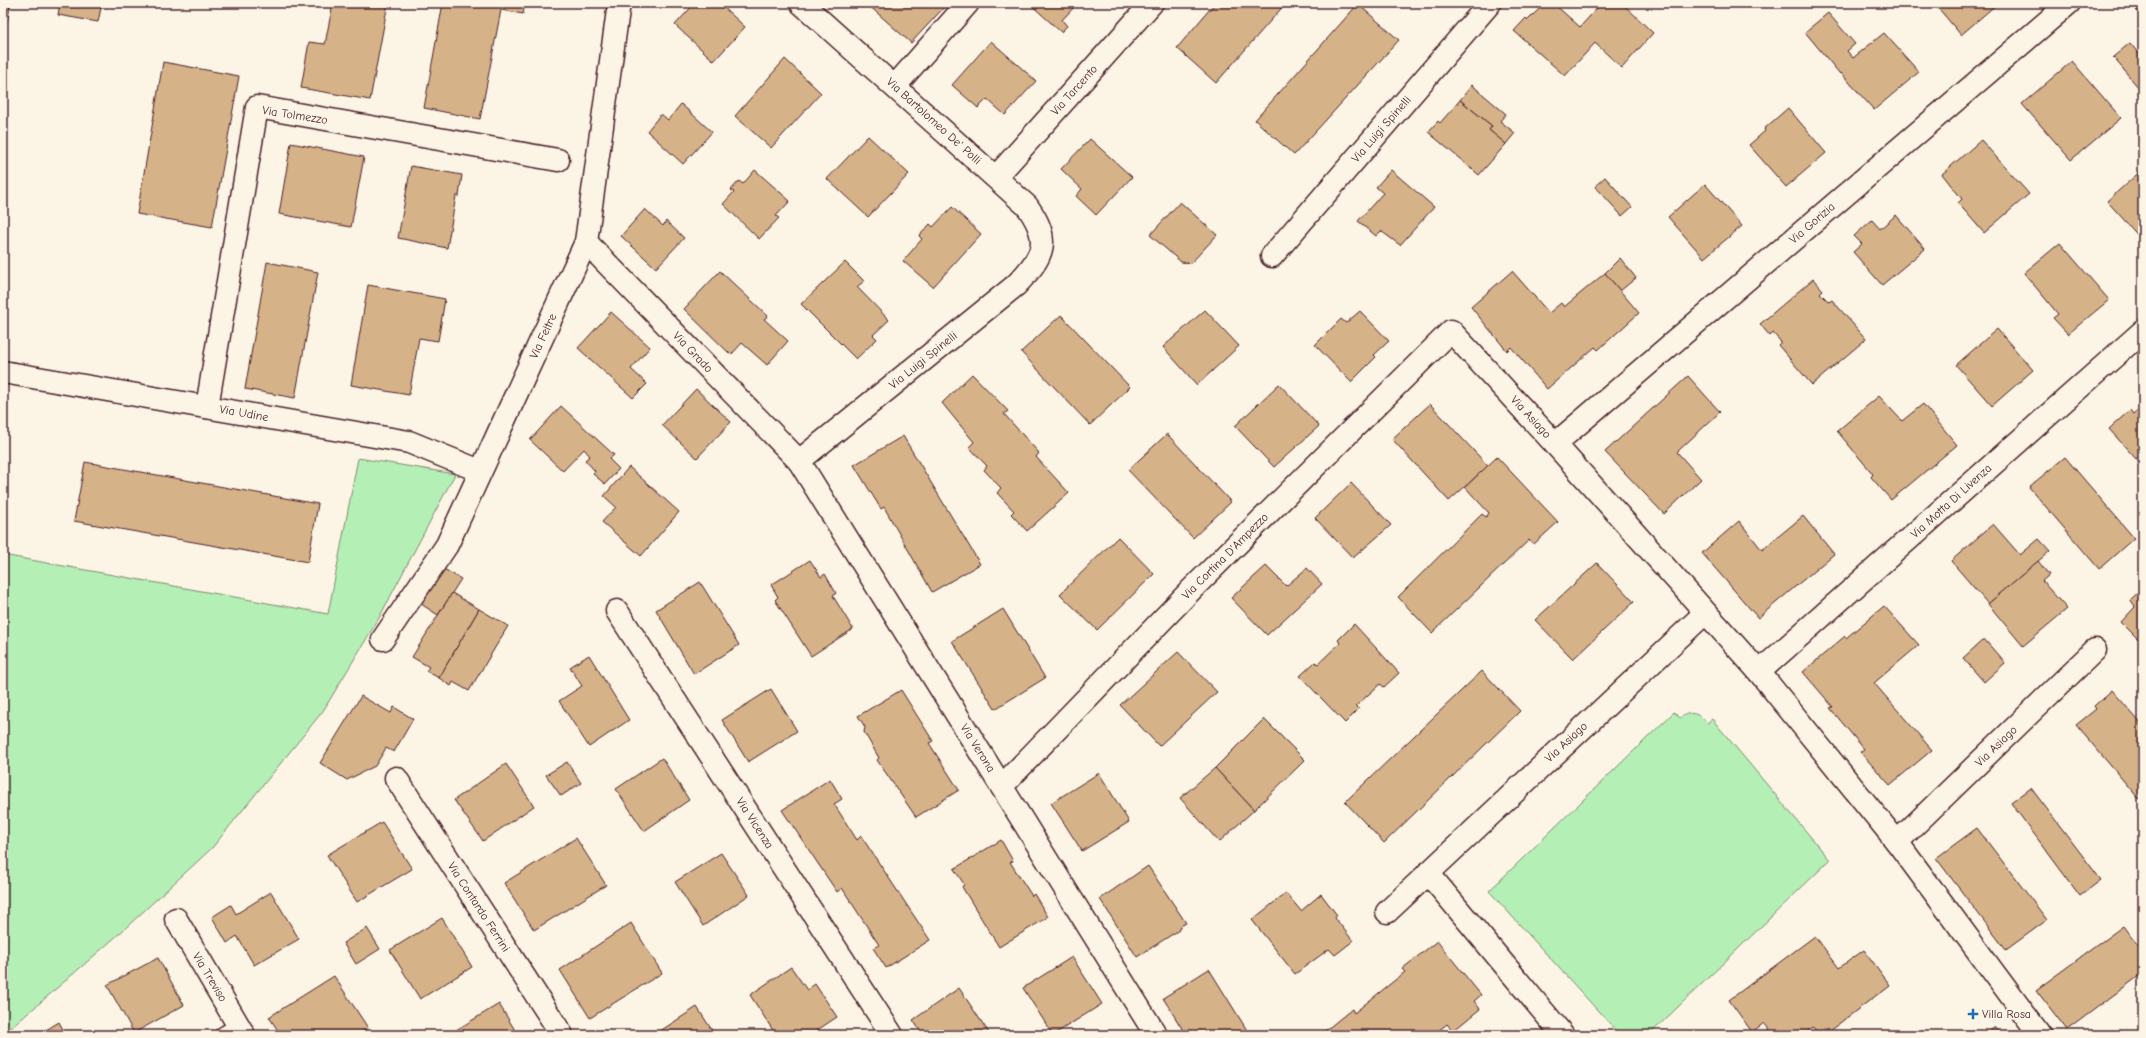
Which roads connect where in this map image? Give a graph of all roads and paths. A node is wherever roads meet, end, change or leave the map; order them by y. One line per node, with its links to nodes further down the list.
1 (619, 3): 10 (street, Via Feltre)
2 (801, 3): 7 (street, Via Bartolomeo De' Polli)
3 (968, 3): 7 (street)
4 (1152, 3): 9 (street, Via Tarcento)
5 (2069, 3): 17 (street, Via Gorizia)
6 (1486, 5): 12 (street, Via Luigi Spinelli)
7 (895, 86): 9 (street, Via Bartolomeo De' Polli)
8 (558, 160): 16 (street, Via Tolmezzo)
9 (996, 177): 11 (street, Via Bartolomeo De' Polli)
10 (586, 242): 18 (street, Via Grado); 19 (street, Via Feltre)
11 (1041, 254): 18 (street, Via Luigi Spinelli)
12 (1272, 256)
13 (1451, 331): 17 (street, Via Asiago); 26 (street, Via Cortina D'Ampezzo)
14 (2143, 331): 24 (street, Via Motta Di Livenza)
15 (3, 372): 16 (street, Via Udine)
16 (207, 407): 19 (street, Via Udine)
17 (1555, 444): 21 (street, Via Asiago)
18 (799, 461): 26 (street, Via Verona)
19 (480, 471): 22 (street, Via Feltre)
20 (617, 611): 33 (street, Via Vicenza)
21 (1705, 613): 24 (street, Via Asiago); 28 (street, Via Asiago)
22 (383, 640)
23 (2095, 650): 27 (street, Via Asiago)
24 (1758, 672): 27 (street, Via Asiago)
25 (396, 778): 32 (street, Via Contardo Ferrini)
26 (1002, 786): 34 (street, Via Verona)
27 (1897, 842): 36 (street, Via Asiago)
28 (1428, 873): 29 (street, Via Asiago); 35 (street)
29 (1387, 912)
30 (176, 919): 31 (street, Via Treviso)
31 (236, 1032)
32 (562, 1035)
33 (892, 1035)
34 (1156, 1035)
35 (1563, 1035)
36 (2040, 1035)

